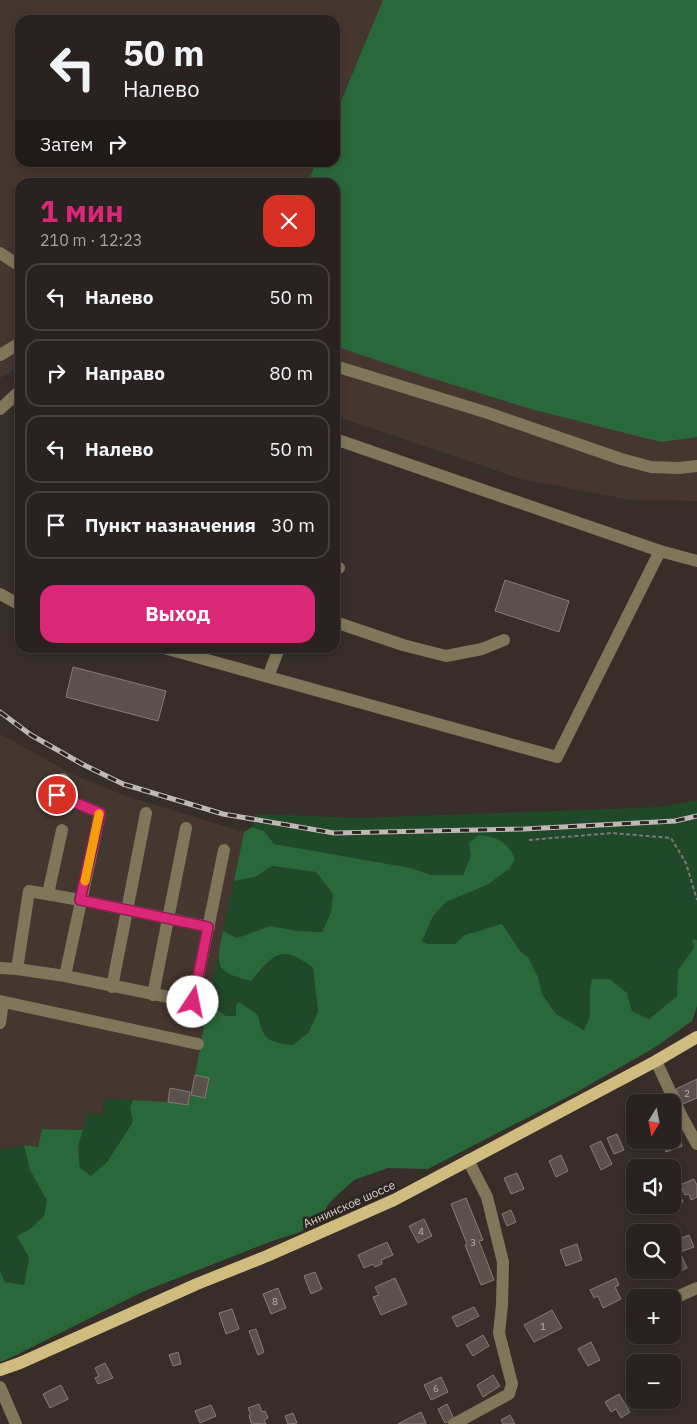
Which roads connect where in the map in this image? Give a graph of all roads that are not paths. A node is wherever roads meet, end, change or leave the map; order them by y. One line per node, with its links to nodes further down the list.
1 (0, 253): 2 (street)
2 (15, 263)
3 (15, 346): 4 (street)
4 (0, 356)
5 (340, 368): 9 (street)
6 (15, 396): 7 (street)
7 (0, 409)
8 (340, 442): 10 (street)
9 (697, 466)
10 (660, 551): 11 (street); 18 (street)
11 (697, 561)
12 (0, 594): 13 (street)
13 (15, 602)
14 (340, 624): 15 (street)
15 (504, 640)
16 (182, 653): 18 (street)
17 (277, 653): 18 (street)
18 (268, 677)
19 (63, 779): 25 (street)
20 (146, 813): 26 (street)
21 (186, 828): 27 (street)
22 (62, 830): 24 (street)
23 (224, 850): 28 (street)
24 (48, 894): 25 (street); 30 (street)
25 (80, 900): 26 (street); 31 (street)
26 (127, 911): 27 (street); 32 (street)
27 (168, 919): 28 (street); 33 (street)
28 (208, 927): 33 (street)
29 (0, 968): 30 (street)
30 (17, 969): 31 (street)
31 (65, 976): 32 (street)
32 (112, 987): 33 (street)
33 (153, 995)
34 (2, 1002): 35 (street); 37 (street)
35 (0, 1023)
36 (697, 1037): 38 (main road, Аннинское шоссе)
37 (198, 1044)
38 (656, 1061): 39 (street); 40 (main road, Аннинское шоссе)
39 (697, 1144)
40 (468, 1160): 43 (main road, Аннинское шоссе); 46 (street)
41 (697, 1288): 42 (street)
42 (681, 1295)
43 (0, 1370)
44 (0, 1387): 45 (street)
45 (16, 1424)
46 (454, 1424)

